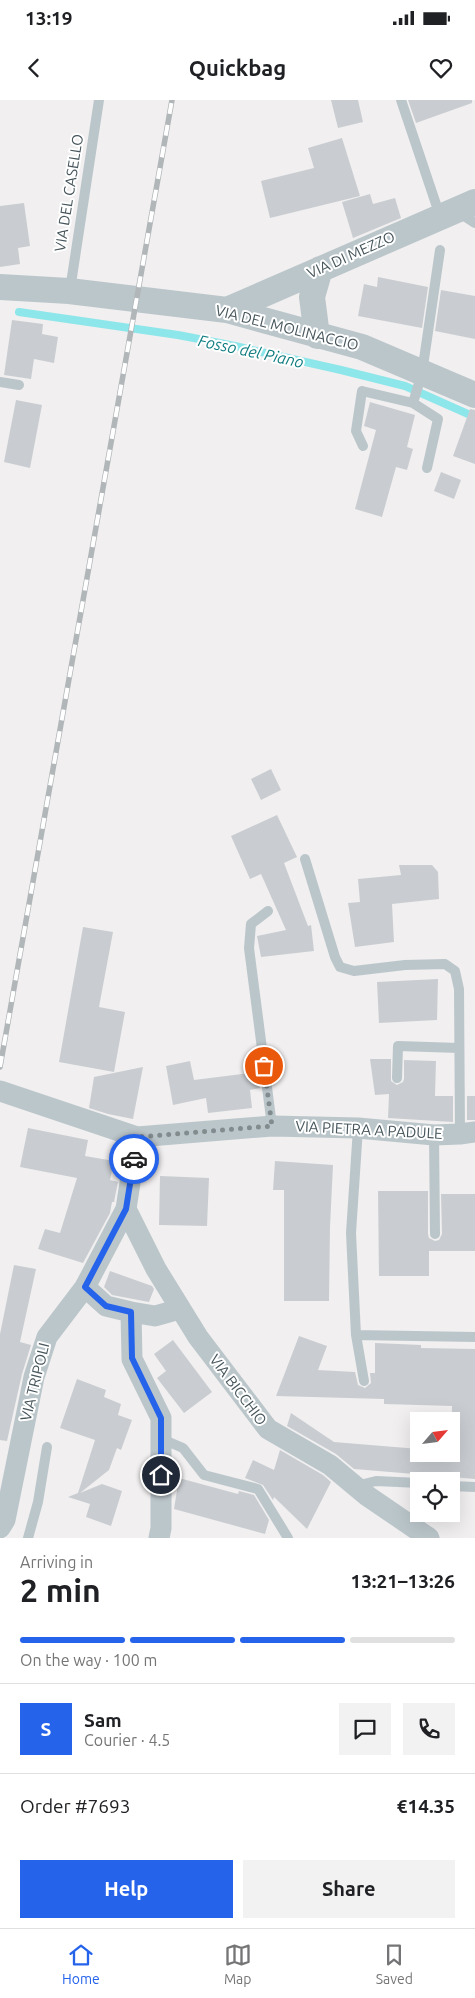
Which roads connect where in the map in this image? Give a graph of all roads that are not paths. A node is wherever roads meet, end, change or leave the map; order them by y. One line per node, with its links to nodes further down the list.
1 (99, 100): 7 (lane, VIA DEL CASELLO)
2 (401, 100): 3 (lane)
3 (461, 213): 5 (street, VIA DI MEZZO)
4 (440, 250): 10 (lane)
5 (320, 269): 8 (street, VIA DI MEZZO); 9 (street)
6 (0, 287): 7 (street, VIA DEL MOLINACCIO)
7 (69, 291): 8 (street, VIA DEL MOLINACCIO)
8 (227, 310): 9 (street, VIA DEL MOLINACCIO)
9 (317, 336): 10 (street, VIA DEL MOLINACCIO)
10 (421, 376): 13 (street, VIA DEL MOLINACCIO); 14 (lane)
11 (0, 382): 12 (lane)
12 (20, 385)
13 (475, 395)
14 (413, 402): 15 (lane); 16 (lane)
15 (363, 446)
16 (427, 468)
17 (305, 859): 19 (lane)
18 (268, 911): 22 (lane)
19 (459, 1048): 20 (lane); 24 (lane)
20 (397, 1078)
21 (0, 1091): 26 (street, VIA PIETRA A PADULE)
22 (272, 1126): 23 (street, VIA PIETRA A PADULE); 26 (street, VIA PIETRA A PADULE)
23 (358, 1128): 25 (street, VIA PIETRA A PADULE); 32 (lane)
24 (468, 1133): 25 (street, VIA PIETRA A PADULE)
25 (434, 1135): 28 (lane)
26 (137, 1137): 27 (street, VIA TRIPOLI)
27 (126, 1209): 29 (street, VIA TRIPOLI); 30 (street, VIA BICCHIO)
28 (435, 1234)
29 (85, 1287): 31 (street); 41 (street, VIA TRIPOLI)
30 (180, 1309): 31 (street); 38 (street, VIA BICCHIO)
31 (131, 1312): 35 (street)
32 (356, 1335): 33 (lane); 34 (lane)
33 (475, 1337)
34 (364, 1381)
35 (162, 1439): 43 (street); 44 (lane)
36 (47, 1447): 42 (lane)
37 (410, 1483): 38 (lane)
38 (356, 1486): 45 (street, VIA BICCHIO)
39 (460, 1486): 40 (lane)
40 (475, 1487)
41 (0, 1528)
42 (28, 1538)
43 (159, 1538)
44 (288, 1538)
45 (429, 1538)

